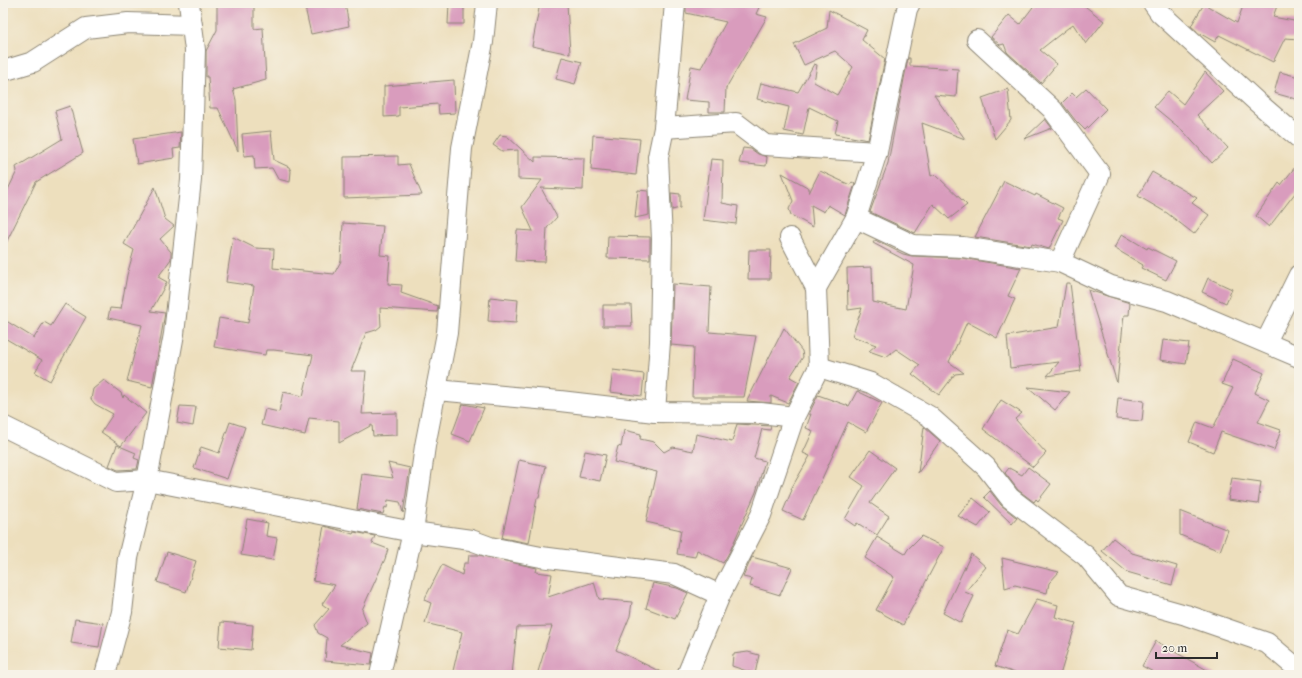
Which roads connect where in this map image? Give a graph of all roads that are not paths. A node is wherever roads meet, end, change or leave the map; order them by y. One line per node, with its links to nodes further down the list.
1 (189, 3): 6 (street)
2 (487, 3): 20 (street)
3 (675, 3): 9 (street)
4 (910, 3): 11 (street)
5 (1152, 3): 10 (street)
6 (192, 25): 8 (street); 24 (street)
7 (976, 40): 14 (street)
8 (3, 71)
9 (664, 128): 11 (street); 21 (street)
10 (1299, 138)
11 (877, 152): 12 (street)
12 (856, 218): 14 (street); 16 (street)
13 (790, 238): 16 (street)
14 (1060, 262): 17 (street)
15 (1299, 276): 17 (street)
16 (816, 288): 19 (street)
17 (1266, 342): 18 (street)
18 (1299, 357)
19 (819, 367): 22 (street); 27 (street)
20 (436, 390): 21 (street); 25 (street)
21 (655, 412): 22 (street)
22 (794, 417): 26 (street)
23 (3, 426): 24 (street)
24 (147, 480): 25 (street); 28 (street)
25 (413, 532): 26 (street); 29 (street)
26 (720, 596): 30 (street)
27 (1299, 670)
28 (105, 675)
29 (380, 675)
30 (688, 675)

